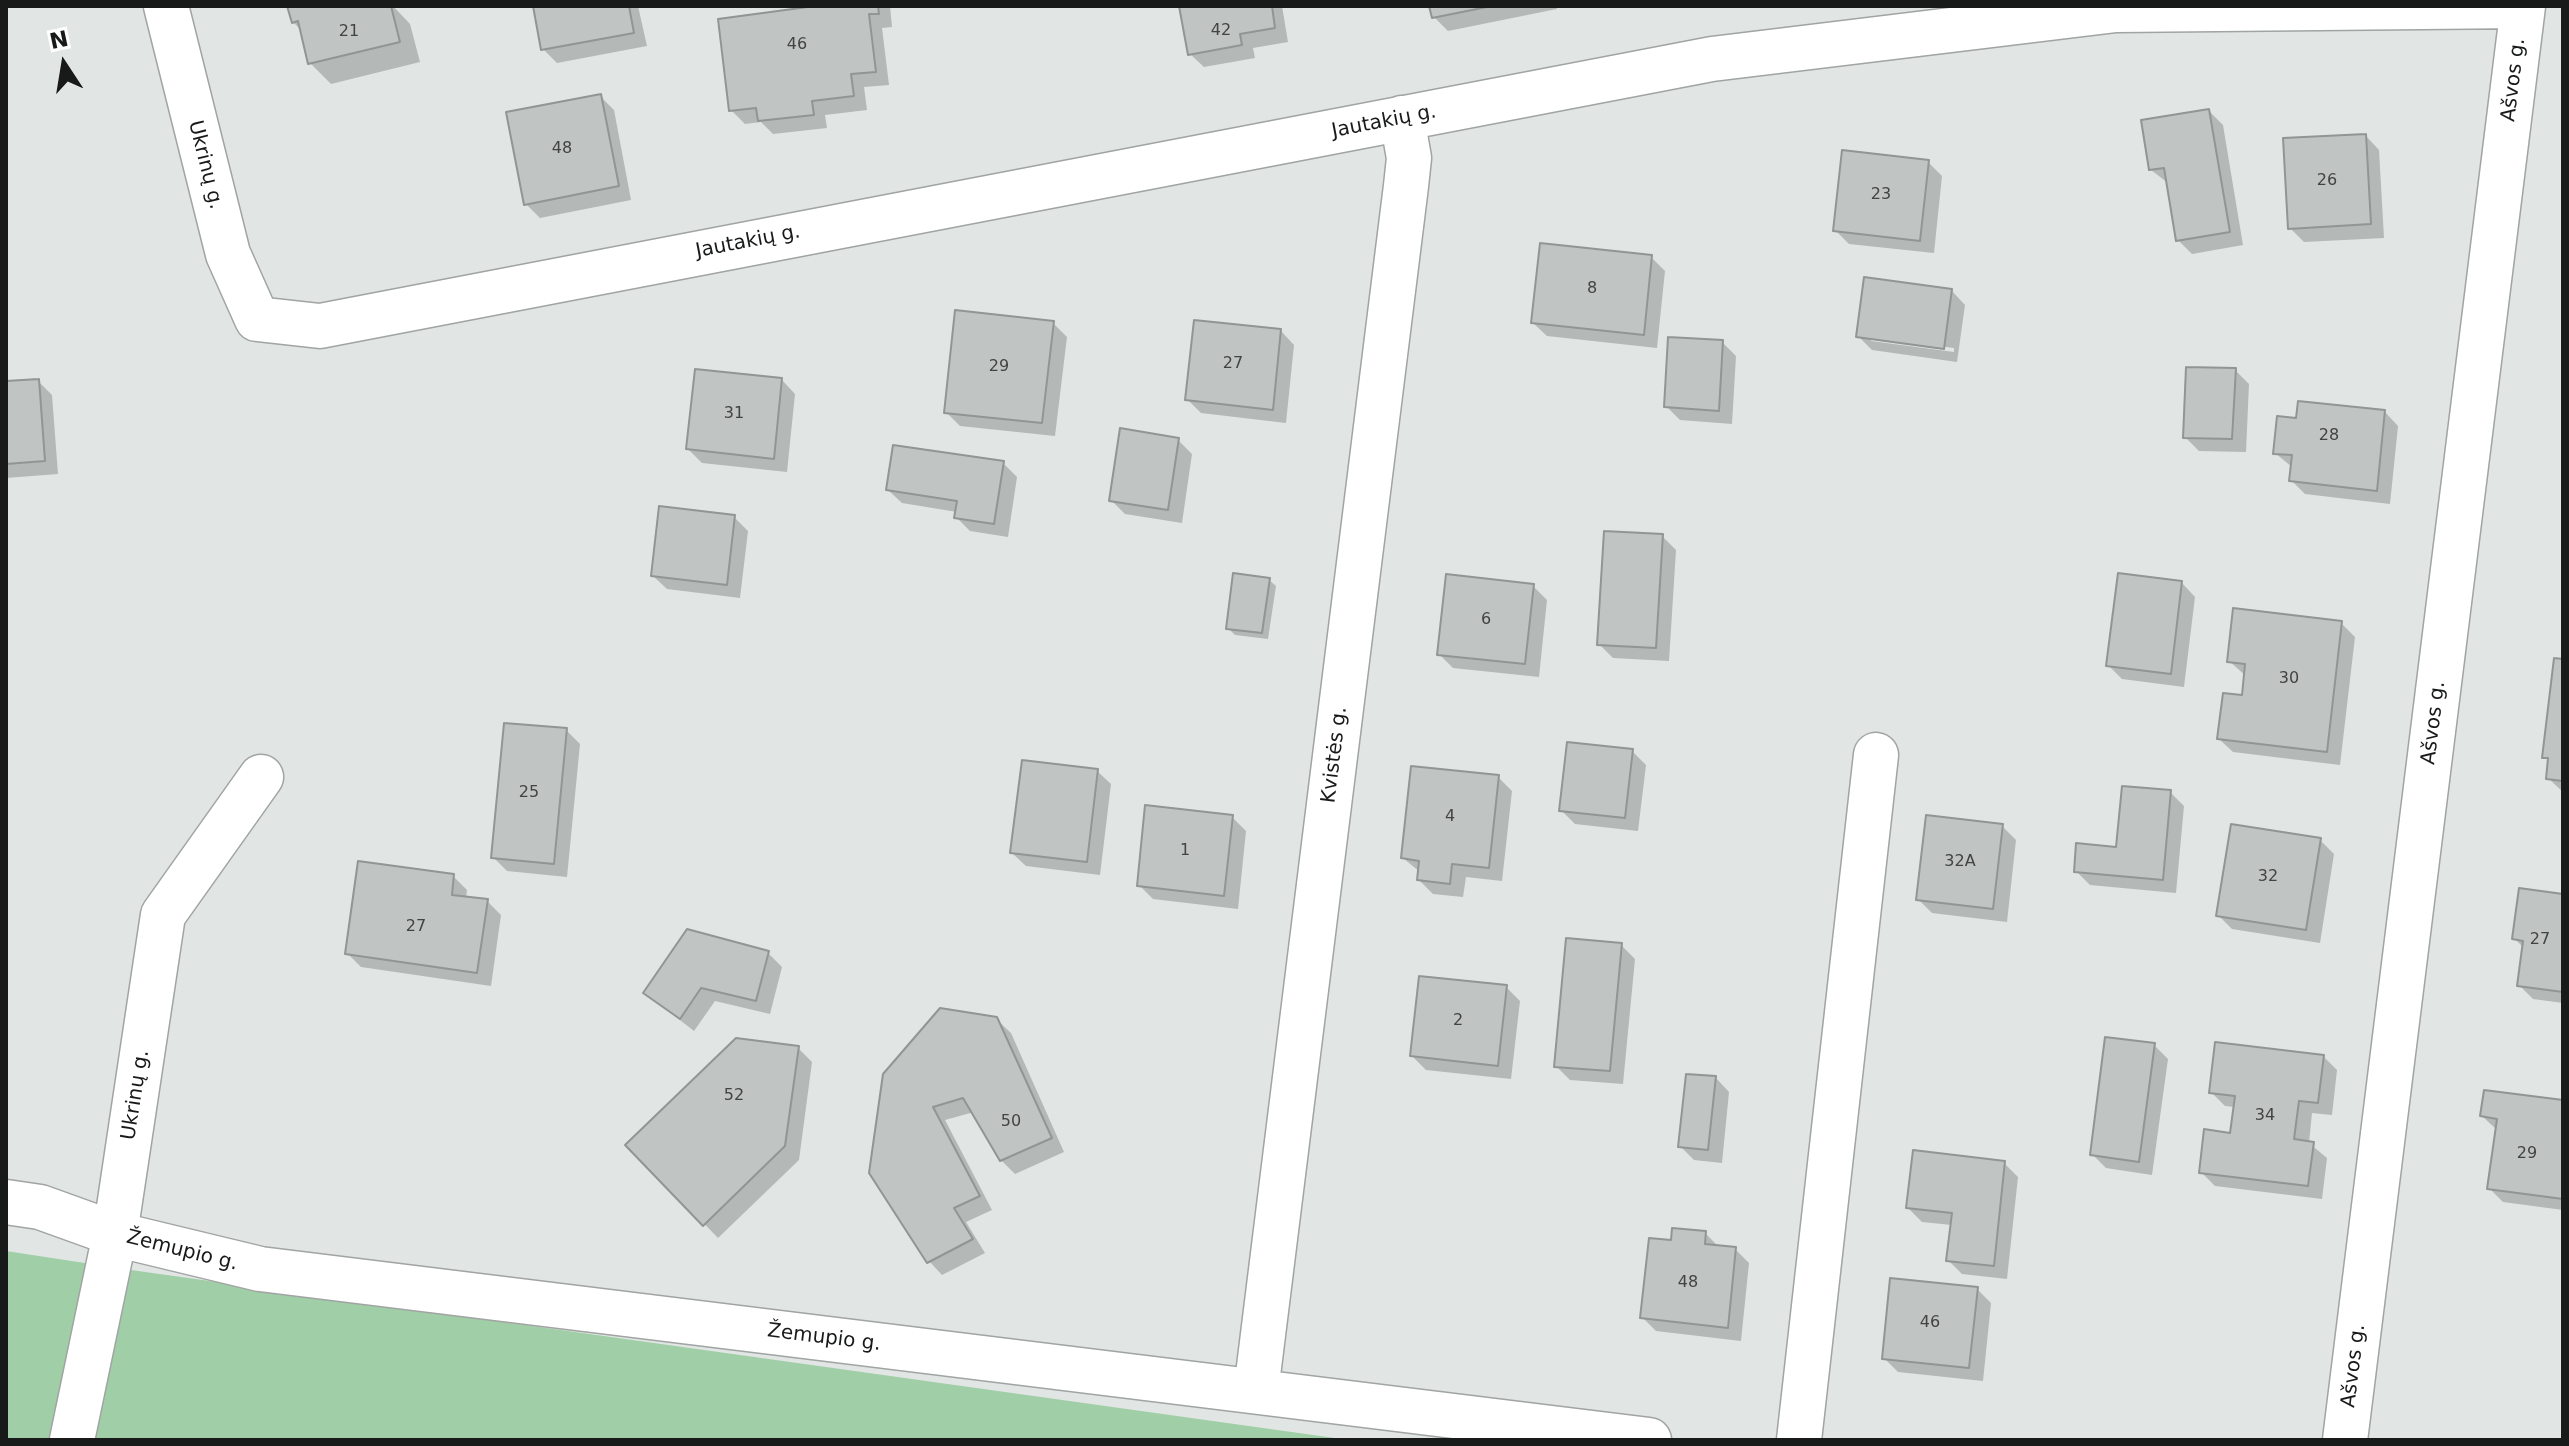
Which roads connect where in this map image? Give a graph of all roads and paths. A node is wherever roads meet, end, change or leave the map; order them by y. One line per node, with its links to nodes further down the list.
1 (166, 6): 4 (street, Ukrinų g.)
2 (2523, 6): 3 (street, Jautakių g.); 13 (street, Ašvos g.)
3 (1402, 118): 4 (street, Jautakių g.); 9 (street, Kvistės g.)
4 (257, 319)
5 (1876, 755): 12 (street)
6 (261, 777): 8 (street, Ukrinų g.)
7 (6, 1202): 8 (street, Žemupio g.)
8 (115, 1234): 9 (street, Žemupio g.); 10 (street, Ukrinų g.)
9 (1256, 1391): 11 (street, Žemupio g.)
10 (72, 1440)
11 (1649, 1440)
12 (1799, 1440)
13 (2345, 1440)

